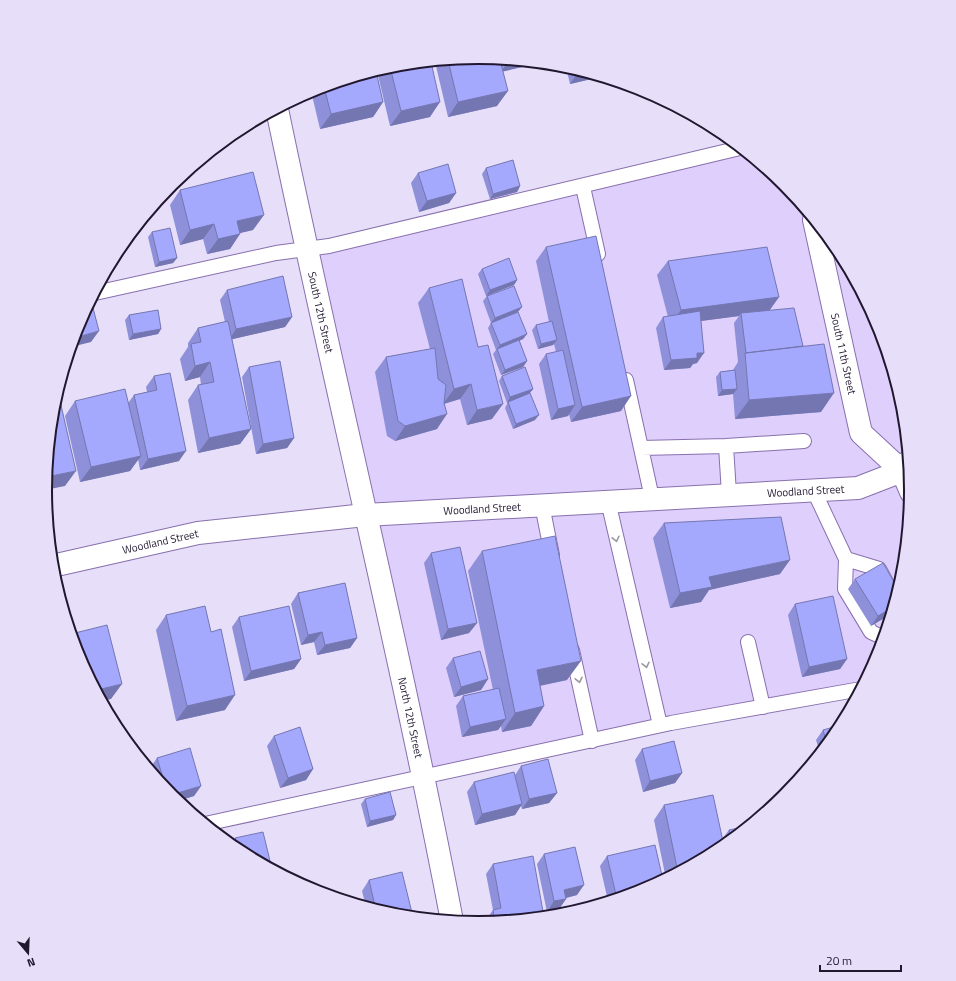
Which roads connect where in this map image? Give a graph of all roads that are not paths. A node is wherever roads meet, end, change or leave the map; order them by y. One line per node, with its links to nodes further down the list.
1 (278, 115): 5 (street, South 12th Street)
2 (733, 150): 3 (lane)
3 (583, 187): 5 (lane); 6 (lane)
4 (817, 232): 12 (street, South 11th Street)
5 (306, 251): 7 (lane); 19 (street, South 12th Street)
6 (600, 264)
7 (101, 292)
8 (622, 364): 11 (lane)
9 (804, 441): 10 (lane)
10 (726, 446): 11 (lane); 15 (lane)
11 (641, 448): 16 (lane)
12 (903, 467)
13 (903, 470): 14 (street, Woodland Street)
14 (814, 490): 15 (street, Woodland Street); 20 (lane)
15 (729, 494): 16 (street, Woodland Street)
16 (652, 498): 17 (street, Woodland Street)
17 (608, 501): 18 (street, Woodland Street); 29 (lane, one-way to 29)
18 (542, 505): 19 (street, Woodland Street); 22 (lane)
19 (365, 515): 21 (street, Woodland Street); 31 (street, North 12th Street)
20 (846, 559): 23 (lane); 24 (lane)
21 (59, 564)
22 (555, 570)
23 (892, 591)
24 (878, 635)
25 (569, 637): 30 (lane, one-way to 30)
26 (748, 642): 28 (lane)
27 (854, 690): 28 (lane)
28 (763, 707): 29 (lane)
29 (660, 725): 30 (lane)
30 (592, 741): 31 (lane)
31 (425, 777): 32 (lane); 33 (street, North 12th Street)
32 (212, 823)
33 (451, 916)

